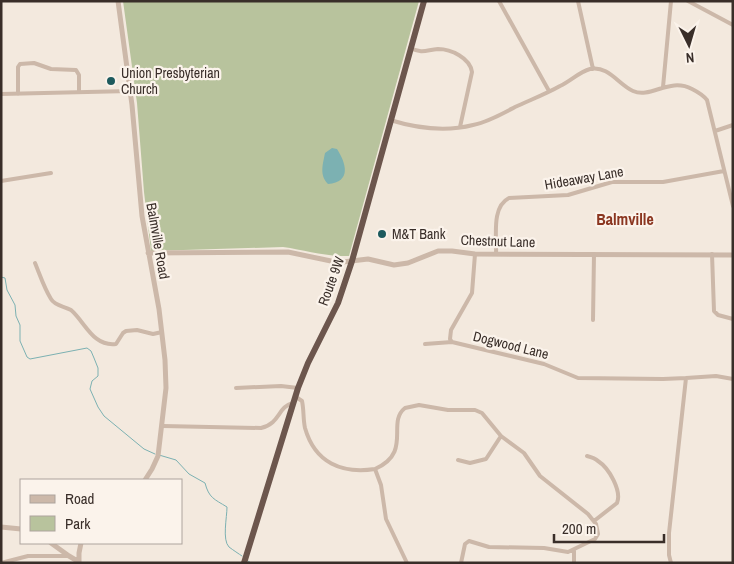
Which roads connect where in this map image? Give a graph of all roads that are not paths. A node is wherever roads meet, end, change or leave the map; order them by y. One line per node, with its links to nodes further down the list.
1 (118, 1): 11 (street, Balmville Road)
2 (424, 1): 8 (highway, Route 9W)
3 (499, 1): 12 (street)
4 (578, 1): 9 (street)
5 (671, 1): 10 (street)
6 (688, 1): 7 (street)
7 (733, 25)
8 (410, 48): 16 (highway, Route 9W); 18 (street)
9 (592, 69): 10 (street); 12 (street)
10 (663, 87): 19 (street)
11 (130, 91): 13 (street); 24 (street, Balmville Road)
12 (550, 91): 18 (street)
13 (79, 92): 15 (street); 15 (street)
14 (1, 94): 15 (street)
15 (18, 94)
16 (390, 120): 18 (street); 30 (highway, Route 9W)
17 (733, 125): 19 (street)
18 (460, 128)
19 (715, 131): 20 (street)
20 (724, 171): 23 (street); 26 (street, Hideaway Lane)
21 (51, 173): 22 (street)
22 (1, 181)
23 (733, 204)
24 (148, 253): 30 (street, Chestnut Lane); 34 (street, Balmville Road)
25 (476, 254): 26 (street, Chestnut Lane); 30 (street, Chestnut Lane); 35 (street, Dogwood Lane)
26 (496, 254): 27 (street, Chestnut Lane)
27 (594, 254): 28 (street, Chestnut Lane); 33 (street)
28 (712, 254): 29 (street, Chestnut Lane); 32 (street)
29 (733, 255)
30 (352, 261): 40 (highway, Route 9W)
31 (35, 263): 34 (street)
32 (733, 319)
33 (593, 320)
34 (162, 332): 42 (street, Balmville Road)
35 (452, 342): 36 (street); 37 (street, Dogwood Lane)
36 (425, 344)
37 (686, 378): 38 (street, Dogwood Lane); 61 (street)
38 (733, 379)
39 (236, 388): 40 (street)
40 (298, 388): 41 (highway, Route 9W)
41 (295, 400): 42 (street); 46 (street); 57 (highway, Route 9W)
42 (163, 426): 47 (street, Balmville Road)
43 (501, 436): 45 (street); 46 (street); 48 (street)
44 (587, 456): 48 (street)
45 (458, 460)
46 (375, 469): 58 (street)
47 (146, 479)
48 (594, 521): 53 (street)
49 (1, 527): 50 (street)
50 (20, 530)
51 (52, 544): 54 (street)
52 (81, 544): 55 (street)
53 (574, 550): 59 (street); 60 (street)
54 (68, 556): 55 (street); 56 (street)
55 (79, 562)
56 (1, 563)
57 (244, 563)
58 (408, 563)
59 (461, 563)
60 (574, 563)
61 (671, 563)

